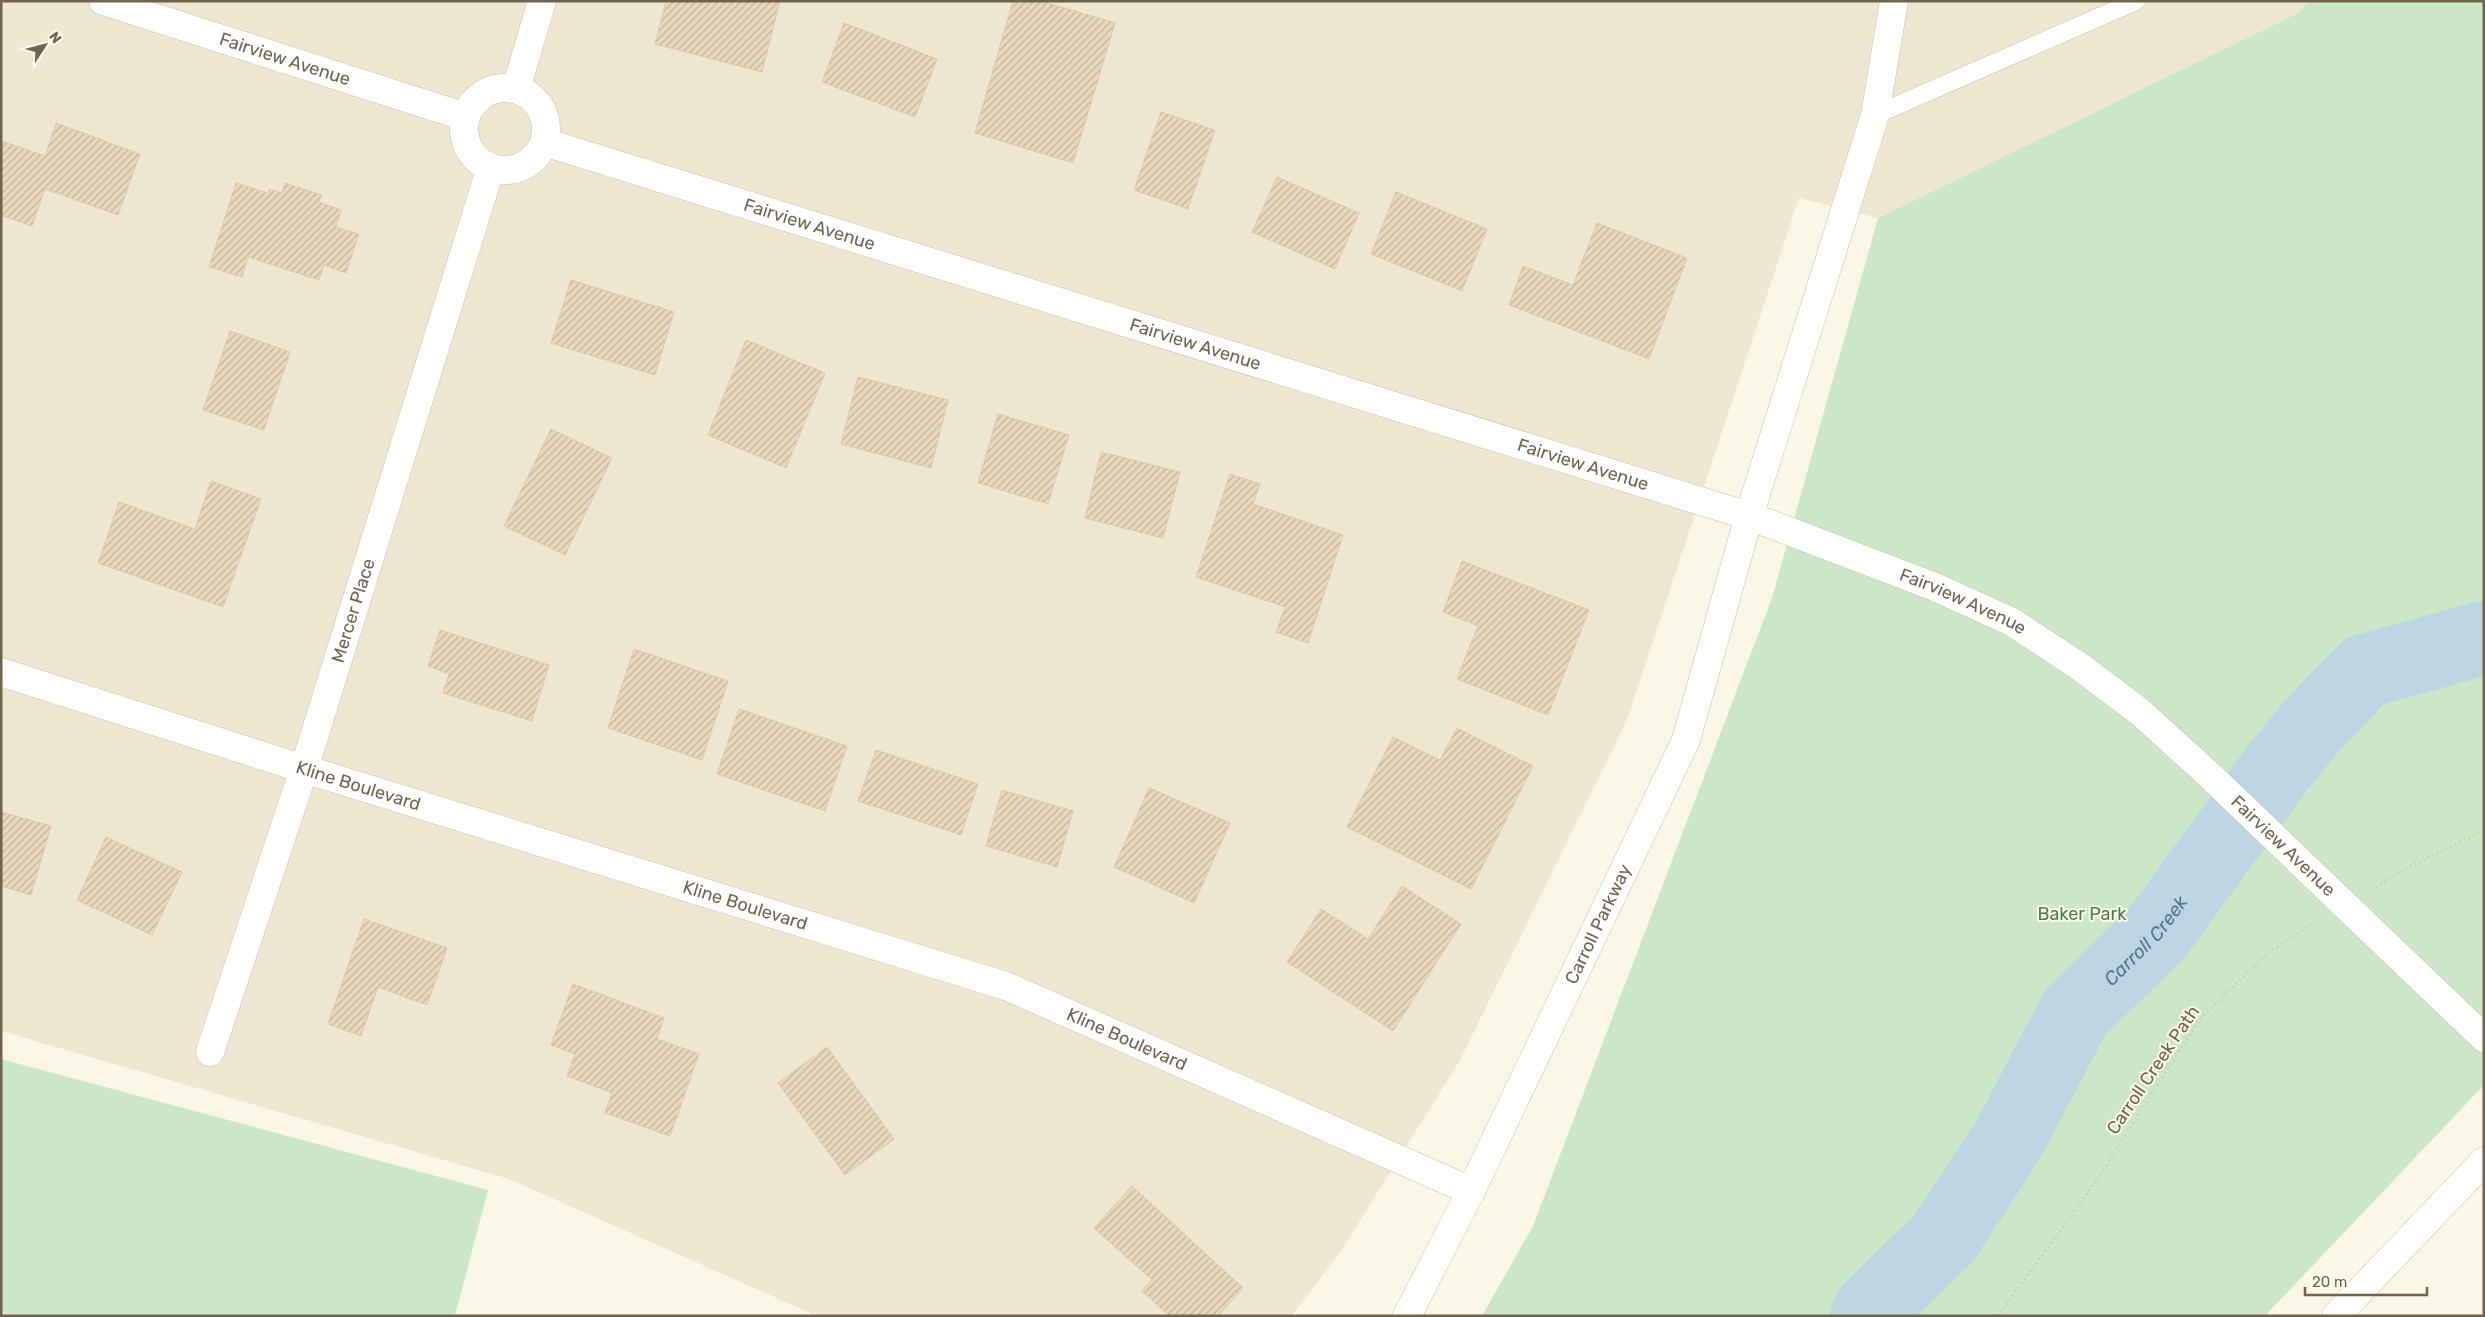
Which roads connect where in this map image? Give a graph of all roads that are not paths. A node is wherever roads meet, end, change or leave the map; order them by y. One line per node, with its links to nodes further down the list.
1 (103, 1): 7 (street, Fairview Avenue)
2 (542, 1): 5 (street)
3 (1894, 1): 6 (street, Carroll Parkway)
4 (2136, 1): 6 (lane)
5 (516, 89): 7 (street); 8 (street)
6 (1875, 115): 10 (street, Carroll Parkway)
7 (466, 117): 9 (street)
8 (544, 142): 9 (street); 10 (street, Fairview Avenue)
9 (491, 167): 12 (street, Mercer Place)
10 (1749, 516): 13 (street, Fairview Avenue); 16 (street, Carroll Parkway)
11 (1, 672): 12 (street, Kline Boulevard)
12 (304, 769): 14 (street, Mercer Place); 16 (street, Kline Boulevard)
13 (2484, 1038)
14 (210, 1052)
15 (2484, 1161): 18 (street)
16 (1470, 1191): 17 (street, Carroll Parkway)
17 (1407, 1316)
18 (2336, 1316)

